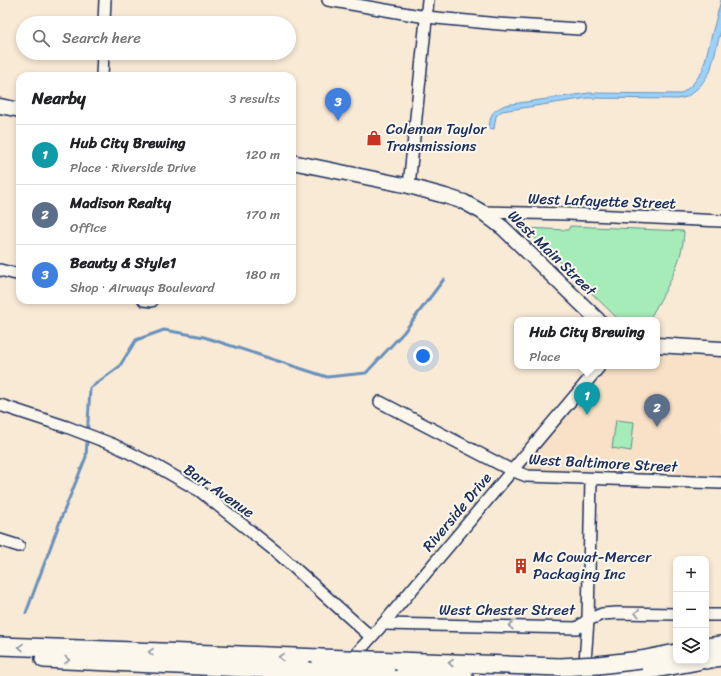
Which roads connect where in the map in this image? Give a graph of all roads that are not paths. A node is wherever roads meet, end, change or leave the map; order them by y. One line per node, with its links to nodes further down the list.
1 (105, 0): 4 (street)
2 (328, 0): 5 (street)
3 (428, 0): 5 (street)
4 (104, 16)
5 (426, 18): 6 (street); 12 (street)
6 (580, 29)
7 (103, 60): 8 (street)
8 (102, 72)
9 (0, 106): 10 (main road)
10 (16, 109)
11 (296, 163): 12 (main road, West Main Street)
12 (409, 186): 13 (main road, West Main Street)
13 (482, 212): 14 (street, West Lafayette Street); 17 (main road, West Main Street)
14 (721, 221)
15 (0, 270): 16 (street)
16 (16, 274)
17 (595, 317)
18 (660, 345): 19 (main road)
19 (721, 349)
20 (597, 369): 23 (street, Riverside Drive)
21 (380, 402): 23 (street, West Baltimore Street)
22 (0, 405): 33 (street, Barr Avenue)
23 (511, 470): 24 (street, West Baltimore Street); 32 (street, Riverside Drive)
24 (591, 479): 25 (street, West Baltimore Street); 31 (street)
25 (721, 483)
26 (0, 540): 27 (street)
27 (19, 546)
28 (673, 614): 31 (street, West Chester Street, one-way to 31)
29 (709, 615): 30 (street)
30 (721, 615)
31 (588, 620): 32 (street, West Chester Street, one-way to 32); 47 (street)
32 (383, 624): 33 (street, Riverside Drive)
33 (371, 637): 45 (street, Riverside Drive)
34 (721, 645): 36 (highway)
35 (0, 646): 42 (highway, one-way to 35)
36 (709, 647)
37 (673, 654): 43 (highway)
38 (721, 657): 40 (highway)
39 (0, 658): 42 (highway, one-way to 42)
40 (709, 659)
41 (673, 663): 43 (highway)
42 (314, 664): 44 (highway, bridge)
43 (643, 666): 44 (highway, one-way to 44, bridge); 48 (highway)
44 (392, 667): 46 (highway)
45 (337, 676)
46 (464, 676)
47 (584, 676)
48 (609, 676)

